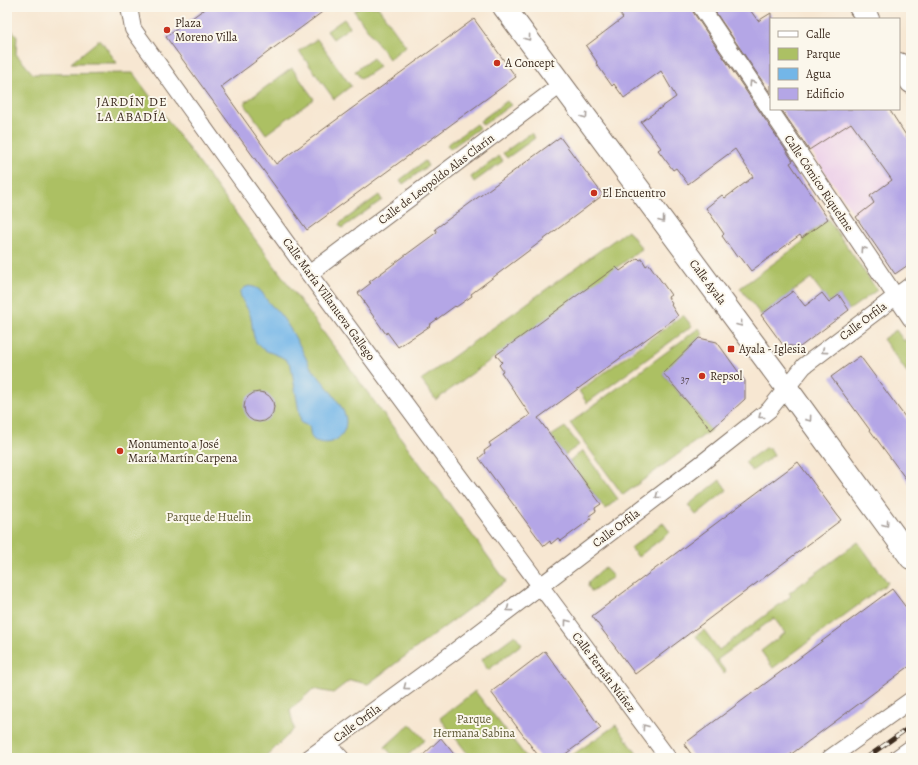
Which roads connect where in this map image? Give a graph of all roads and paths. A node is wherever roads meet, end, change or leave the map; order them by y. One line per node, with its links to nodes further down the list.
1 (129, 7): 9 (street, Calle María Villanueva Gallego)
2 (504, 7): 8 (main road, Calle Ayala, one-way to 8)
3 (701, 7): 11 (street, Calle Cómico Riquelme, one-way to 3)
4 (860, 7): 5 (main road)
5 (867, 18)
6 (900, 66): 7 (main road)
7 (911, 82)
8 (562, 84): 9 (street, Calle de Leopoldo Alas Clarín); 13 (main road, Calle Ayala, one-way to 13)
9 (309, 274): 15 (street, Calle María Villanueva Gallego)
10 (911, 286): 11 (street, Calle Orfila)
11 (895, 297): 12 (street, Calle Cómico Riquelme); 13 (street, Calle Orfila, one-way to 13)
12 (911, 319)
13 (786, 387): 14 (main road, Calle Ayala, one-way to 14); 15 (street, Calle Orfila, one-way to 15)
14 (911, 558)
15 (540, 586): 17 (street, Calle Orfila, one-way to 17); 21 (street, Calle Fernán Núñez, one-way to 15)
16 (911, 700): 22 (street)
17 (328, 744): 19 (street, Calle Orfila); 20 (street)
18 (911, 748): 23 (street)
19 (309, 758)
20 (341, 758)
21 (668, 758)
22 (830, 758)
23 (897, 758)

